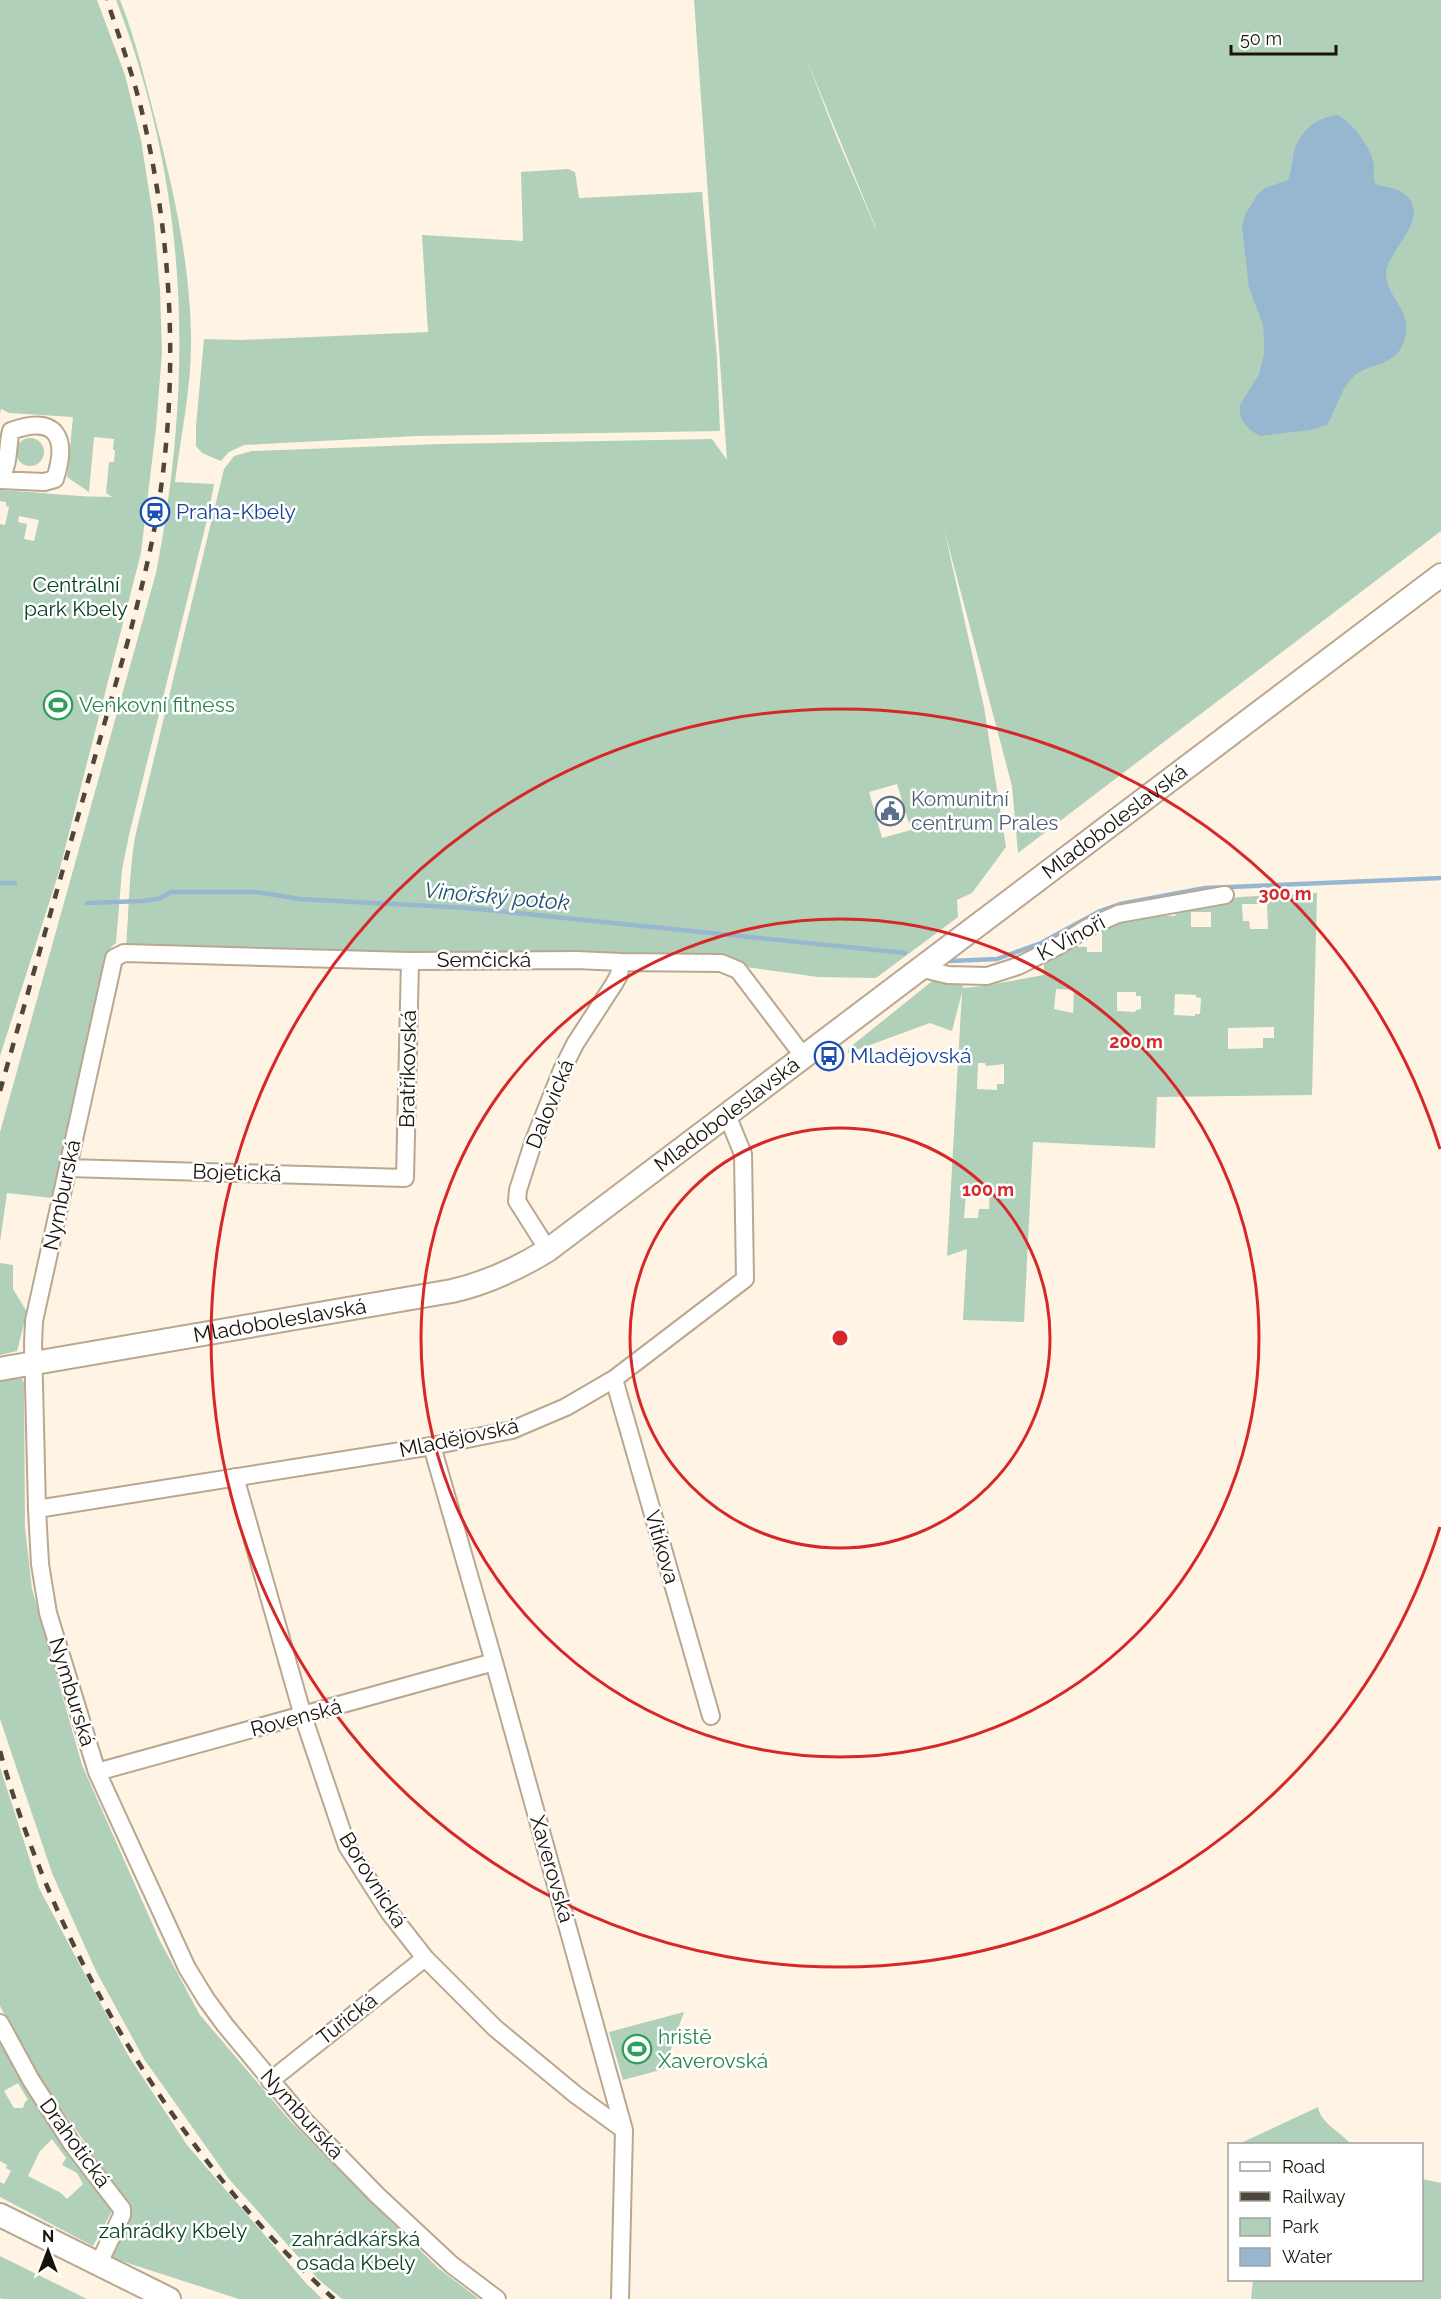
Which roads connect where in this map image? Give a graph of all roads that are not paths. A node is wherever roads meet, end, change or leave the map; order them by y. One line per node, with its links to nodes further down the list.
1 (1441, 575): 6 (main road, Mladoboleslavská)
2 (1225, 895): 6 (street, K Vinoři)
3 (120, 953): 4 (street, Semčická); 9 (street, Nymburská)
4 (410, 961): 5 (street, Semčická); 10 (street, Bratříkovská)
5 (621, 962): 7 (street, Semčická); 11 (street, Dalovická)
6 (920, 968): 7 (main road, Mladoboleslavská)
7 (804, 1057): 8 (main road, Mladoboleslavská)
8 (727, 1115): 11 (main road, Mladoboleslavská); 14 (street, Mladějovská)
9 (68, 1168): 10 (street, Bojetická); 12 (street, Nymburská)
10 (405, 1178)
11 (548, 1250): 12 (main road, Mladoboleslavská)
12 (34, 1364): 13 (main road, Mladoboleslavská); 17 (street, Nymburská)
13 (0, 1369)
14 (614, 1379): 15 (street, Mladějovská); 20 (street, Vitíkova)
15 (432, 1446): 16 (street, Mladějovská); 18 (street, Xaverovská)
16 (235, 1477): 17 (street, Mladějovská); 19 (street, Borovnická)
17 (37, 1509): 21 (street, Nymburská)
18 (495, 1662): 19 (street, Rovenská); 25 (street, Xaverovská)
19 (303, 1716): 21 (street, Rovenská); 22 (street, Borovnická)
20 (711, 1716)
21 (97, 1772): 24 (street, Nymburská)
22 (425, 1958): 24 (street, Tuřická); 25 (street, Borovnická)
23 (0, 2023): 27 (street, Drahotická)
24 (270, 2081): 29 (street, Nymburská)
25 (624, 2130): 30 (street, Xaverovská)
26 (0, 2215): 27 (main road)
27 (98, 2265): 28 (main road)
28 (169, 2299)
29 (496, 2299)
30 (620, 2299)

